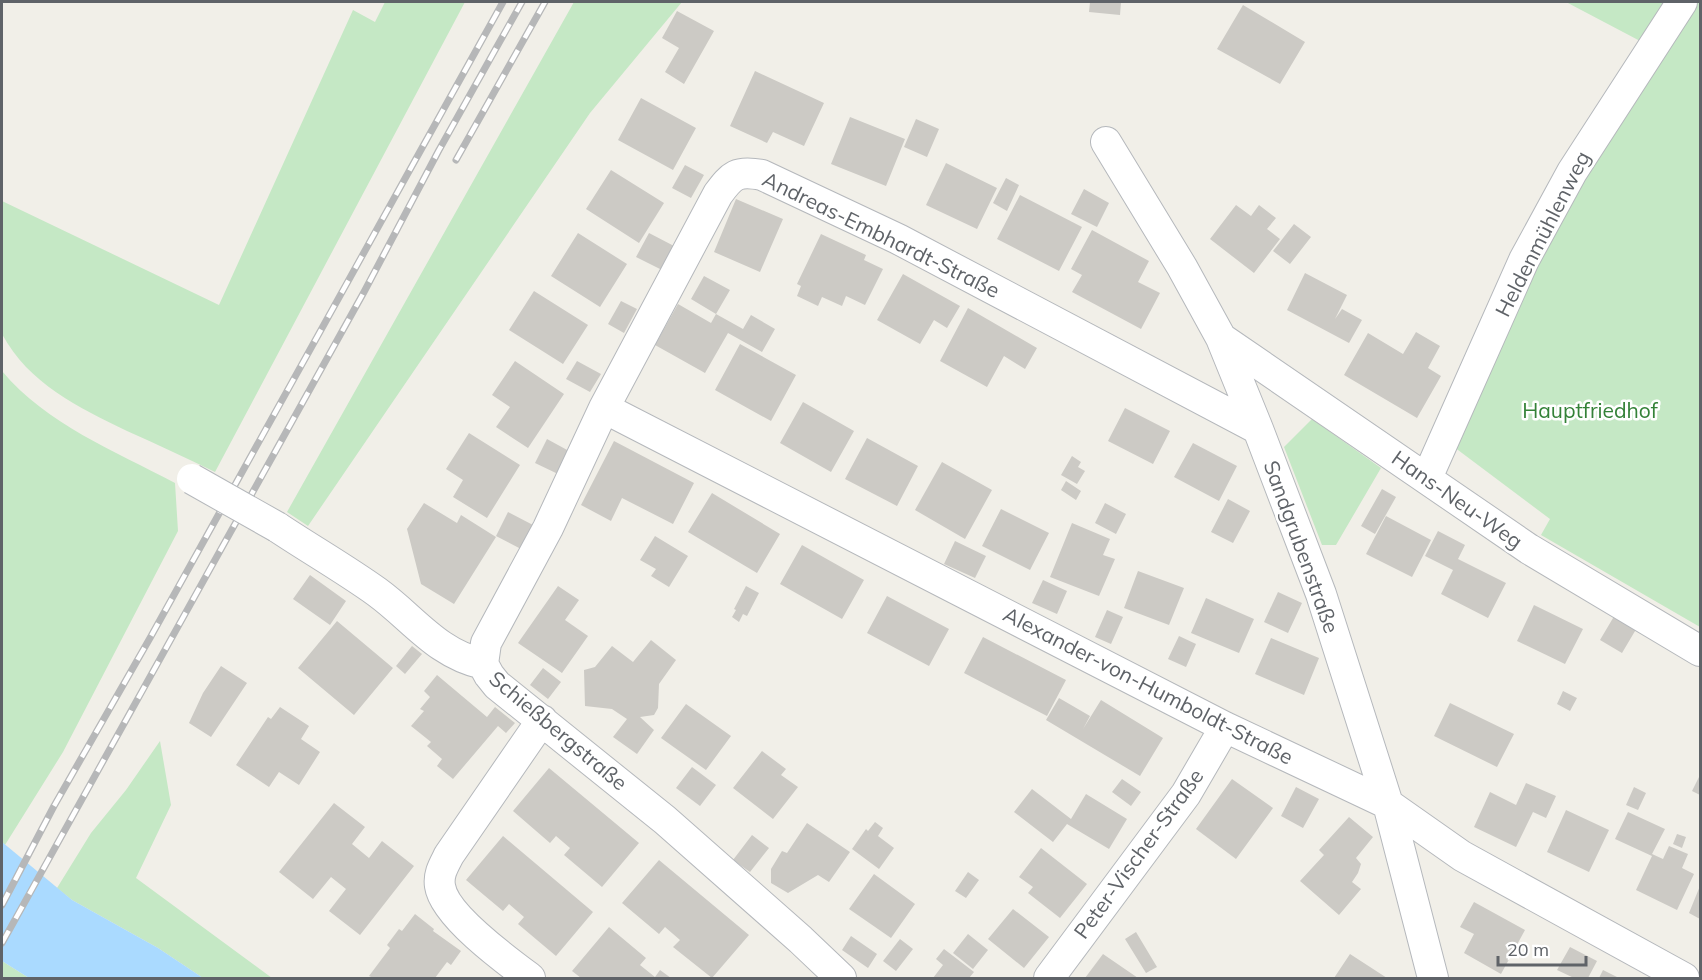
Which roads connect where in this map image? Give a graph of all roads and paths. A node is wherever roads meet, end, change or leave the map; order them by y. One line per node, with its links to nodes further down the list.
1 (1682, 2): 7 (street, Heldenmühlenweg)
2 (1106, 142): 3 (street, Sandgrubenstraße)
3 (1221, 338): 5 (street, Sandgrubenstraße); 7 (street, Hans-Neu-Weg)
4 (604, 408): 5 (street, Andreas-Embhardt-Straße); 9 (street, Andreas-Embhardt-Straße); 11 (street, Alexander-von-Humboldt-Straße)
5 (1258, 429): 12 (street, Sandgrubenstraße)
6 (192, 478): 9 (street, Schießbergstraße, bridge)
7 (1427, 478): 8 (street, Hans-Neu-Weg)
8 (1701, 651)
9 (483, 664): 10 (street, Schießbergstraße)
10 (542, 720): 13 (street); 14 (street, Schießbergstraße)
11 (1225, 727): 12 (street, Alexander-von-Humboldt-Straße); 15 (street, Peter-Vischer-Straße)
12 (1388, 804): 16 (street, Sandgrubenstraße); 17 (street, Alexander-von-Humboldt-Straße)
13 (530, 978)
14 (842, 978)
15 (1049, 978)
16 (1433, 978)
17 (1684, 978)

